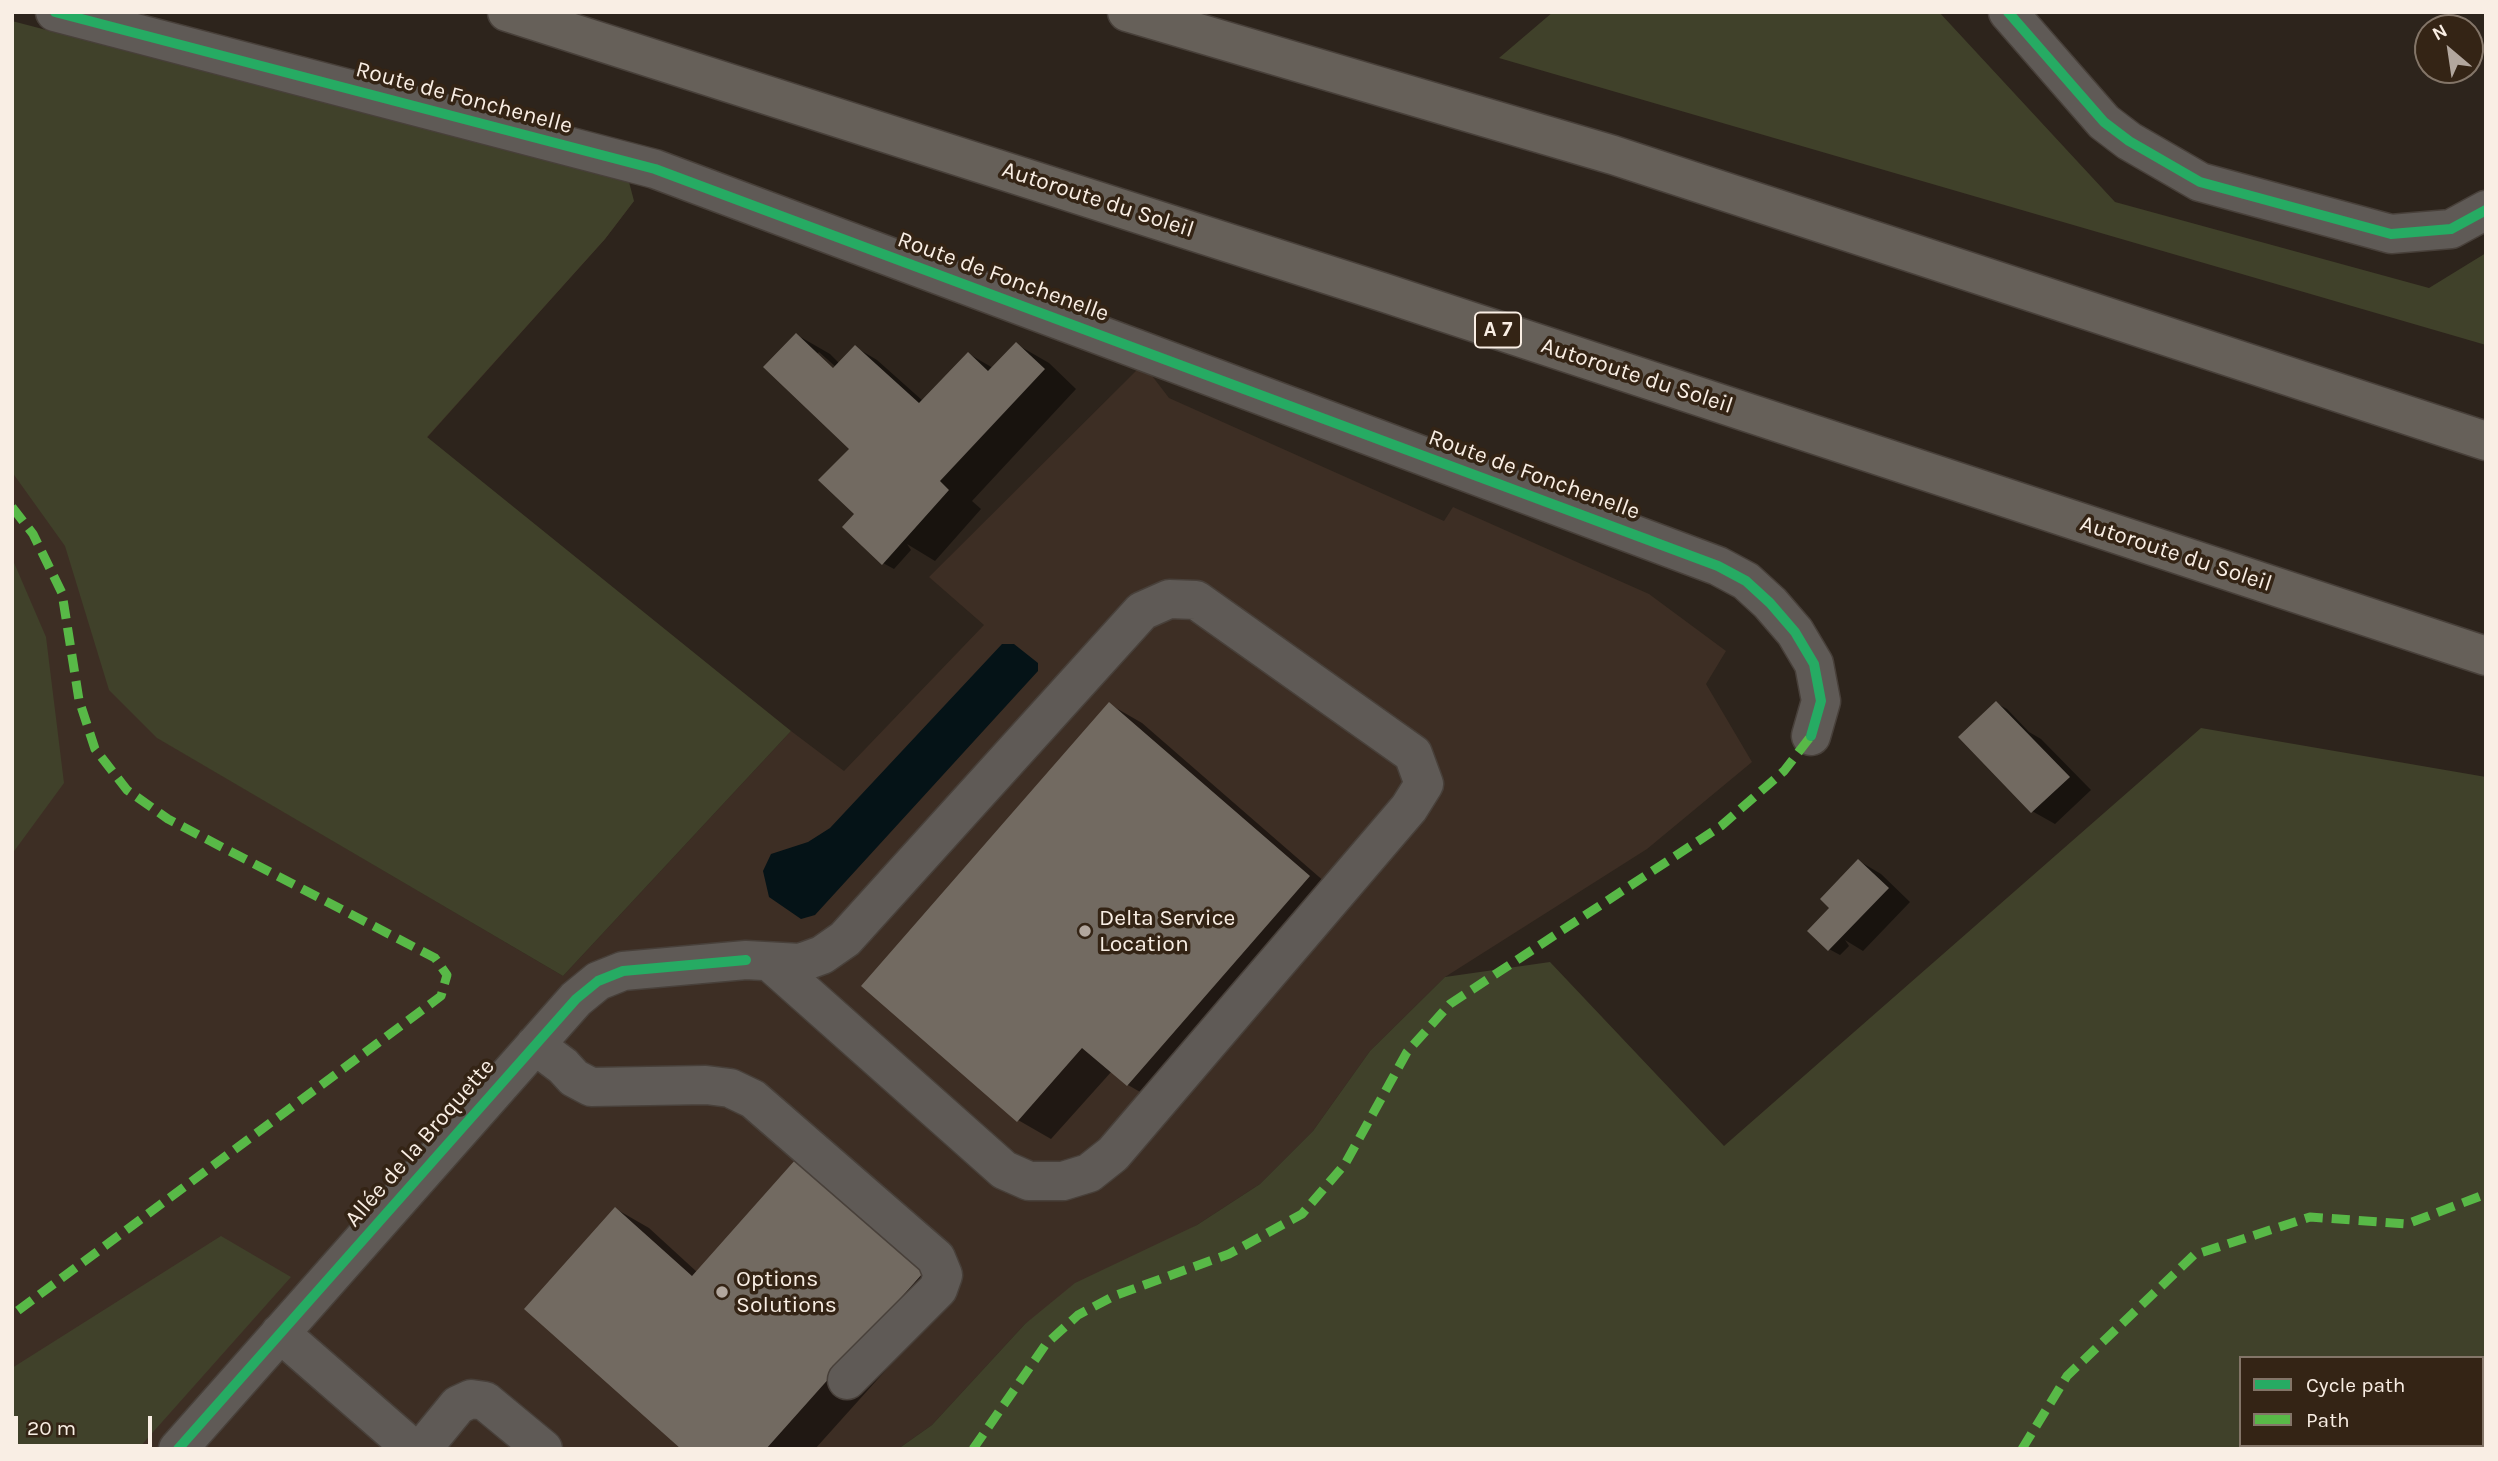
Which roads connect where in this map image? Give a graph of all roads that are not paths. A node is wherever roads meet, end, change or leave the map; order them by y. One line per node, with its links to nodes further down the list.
1 (55, 12): 10 (street, Route de Fonchenelle)
2 (507, 12): 9 (highway, Autoroute du Soleil / A 7)
3 (1127, 12): 6 (highway)
4 (1223, 12): 6 (highway)
5 (2008, 12): 7 (street)
6 (1613, 155): 8 (highway)
7 (2486, 210)
8 (2486, 441)
9 (2486, 656)
10 (1811, 736)
11 (758, 961): 11 (street, Allée de la Broquette); 12 (street, Allée de la Broquette)
12 (535, 1045): 13 (street, Allée de la Broquette); 14 (street)
13 (280, 1333): 15 (street, Allée de la Broquette); 16 (street)
14 (847, 1380)
15 (178, 1449)
16 (413, 1449)
17 (422, 1449): 18 (street)
18 (543, 1449)

